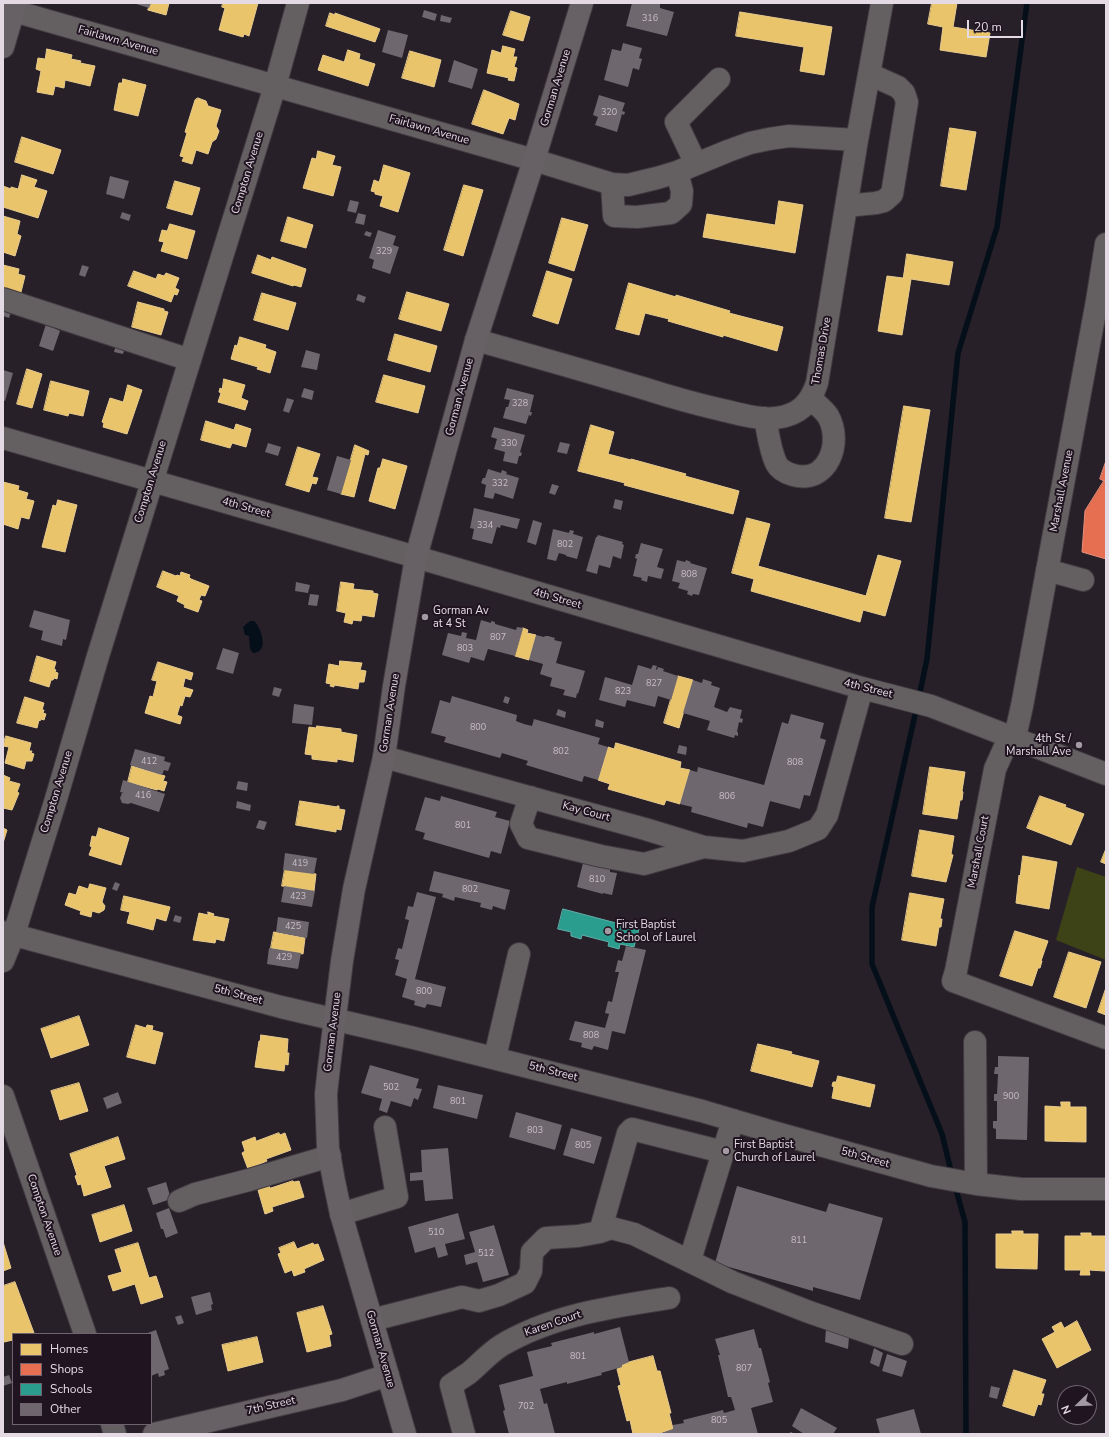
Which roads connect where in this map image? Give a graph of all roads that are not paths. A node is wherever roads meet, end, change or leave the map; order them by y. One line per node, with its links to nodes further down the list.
1 (298, 3): 8 (street, Compton Avenue)
2 (582, 3): 10 (main road, Gorman Avenue)
3 (882, 3): 6 (street, Thomas Drive)
4 (11, 7): 5 (main road); 8 (street, Fairlawn Avenue)
5 (3, 47)
6 (869, 74): 9 (street, Thomas Drive); 13 (street)
7 (719, 79): 11 (street)
8 (275, 86): 10 (street, Fairlawn Avenue); 17 (street, Compton Avenue)
9 (857, 140): 11 (street, Fairlawn Avenue); 13 (street, Thomas Drive)
10 (534, 160): 12 (street, Fairlawn Avenue); 16 (main road, Gorman Avenue)
11 (687, 168): 12 (street, Fairlawn Avenue); 12 (street)
12 (612, 184)
13 (846, 206): 18 (street, Thomas Drive)
14 (1106, 244): 23 (street, Marshall Avenue)
15 (3, 299): 17 (street)
16 (476, 340): 19 (street, Thomas Drive); 22 (main road, Gorman Avenue)
17 (190, 360): 21 (street, Compton Avenue)
18 (811, 399): 19 (street, Thomas Drive); 19 (street)
19 (765, 418)
20 (3, 438): 21 (street, 4th Street)
21 (152, 481): 22 (street, 4th Street); 31 (street, Compton Avenue)
22 (416, 557): 25 (street, 4th Street); 27 (main road, Gorman Avenue)
23 (1047, 570): 24 (street); 26 (street, Marshall Avenue)
24 (1083, 580)
25 (862, 688): 26 (street, 4th Street); 30 (street, Kay Court)
26 (1015, 737): 28 (street, 4th Street); 35 (street, Marshall Court)
27 (384, 757): 29 (street, Kay Court); 34 (main road, Gorman Avenue)
28 (1106, 774)
29 (530, 797): 30 (street, Kay Court); 30 (street)
30 (704, 847)
31 (8, 933): 33 (street, Compton Avenue); 34 (street, 5th Street)
32 (519, 954): 37 (street)
33 (3, 961)
34 (335, 1020): 37 (street, 5th Street); 42 (main road, Gorman Avenue)
35 (1106, 1038)
36 (975, 1042): 43 (street)
37 (495, 1058): 39 (street, 5th Street)
38 (3, 1096): 51 (street, Compton Avenue)
39 (733, 1120): 41 (street); 43 (street, 5th Street)
40 (385, 1127): 46 (street)
41 (723, 1152): 47 (street); 48 (street)
42 (330, 1156): 45 (street); 46 (main road, Gorman Avenue)
43 (976, 1184): 44 (street, 5th Street)
44 (1106, 1189)
45 (179, 1200)
46 (341, 1214): 50 (main road, Gorman Avenue)
47 (600, 1232): 48 (street); 50 (street)
48 (690, 1260): 52 (street)
49 (669, 1298): 56 (street, Karen Court)
50 (372, 1320): 53 (main road, Gorman Avenue)
51 (85, 1333)
52 (902, 1344)
53 (388, 1375): 54 (main road, 7th Street); 55 (main road, Gorman Avenue)
54 (154, 1434)
55 (404, 1434)
56 (464, 1434)

